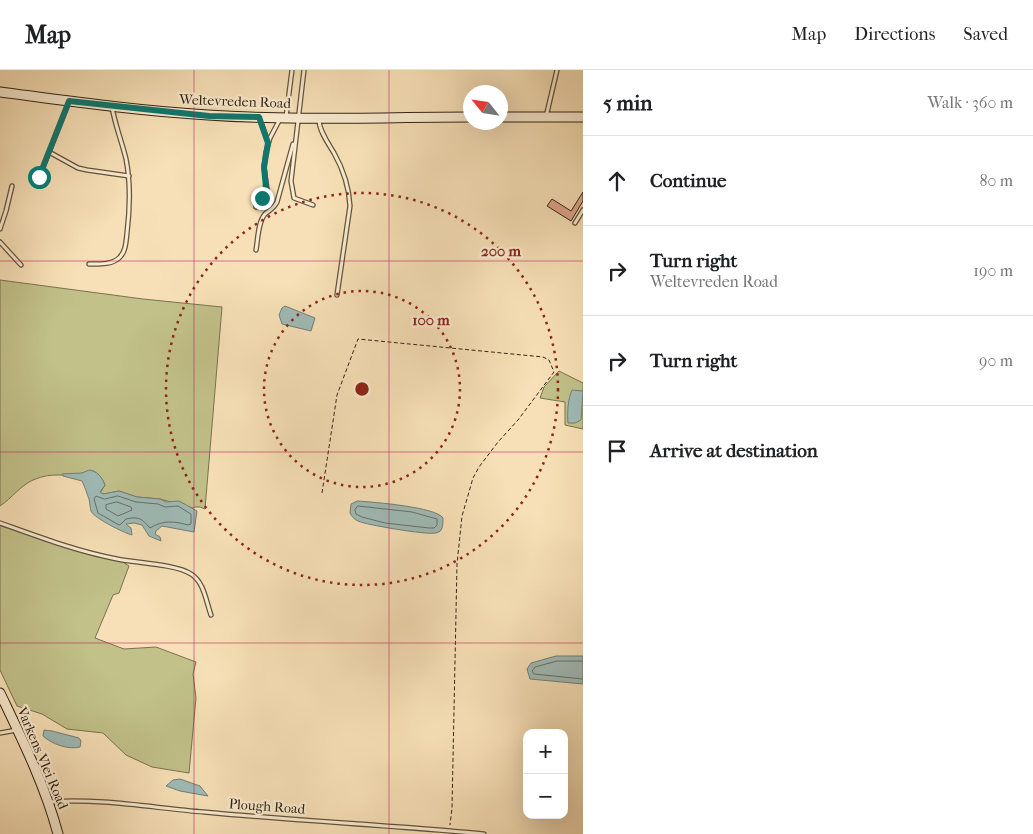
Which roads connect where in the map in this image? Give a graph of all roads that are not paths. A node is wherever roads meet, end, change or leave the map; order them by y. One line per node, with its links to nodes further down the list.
1 (292, 70): 8 (lane)
2 (304, 70): 9 (lane)
3 (557, 70): 12 (lane)
4 (0, 92): 5 (street, Weltevreden Road)
5 (69, 101): 6 (street, Weltevreden Road); 17 (lane)
6 (112, 106): 7 (street, Weltevreden Road); 18 (lane)
7 (259, 117): 8 (street, Weltevreden Road); 16 (lane)
8 (283, 117): 9 (street, Weltevreden Road); 16 (lane)
9 (298, 117): 14 (street, Weltevreden Road); 15 (lane)
10 (463, 117): 14 (street, Weltevreden Road)
11 (508, 117): 12 (street)
12 (546, 117): 13 (street)
13 (583, 117)
14 (319, 118): 30 (lane)
15 (295, 139): 21 (lane); 27 (lane)
16 (268, 143): 22 (lane)
17 (49, 152): 18 (lane); 19 (lane)
18 (129, 176): 28 (lane)
19 (39, 177)
20 (12, 186): 25 (lane)
21 (313, 205)
22 (256, 207)
23 (583, 210): 24 (lane)
24 (575, 223)
25 (0, 229)
26 (0, 242): 29 (lane)
27 (256, 250)
28 (90, 264)
29 (21, 265)
30 (337, 295)
31 (0, 523): 32 (lane)
32 (211, 615)
33 (0, 693): 34 (street, Varkens Vlei Road)
34 (18, 730): 35 (lane); 36 (street, Varkens Vlei Road)
35 (1, 733)
36 (49, 802): 37 (street, Varkens Vlei Road); 38 (lane, Plough Road)
37 (58, 834)
38 (484, 834)

